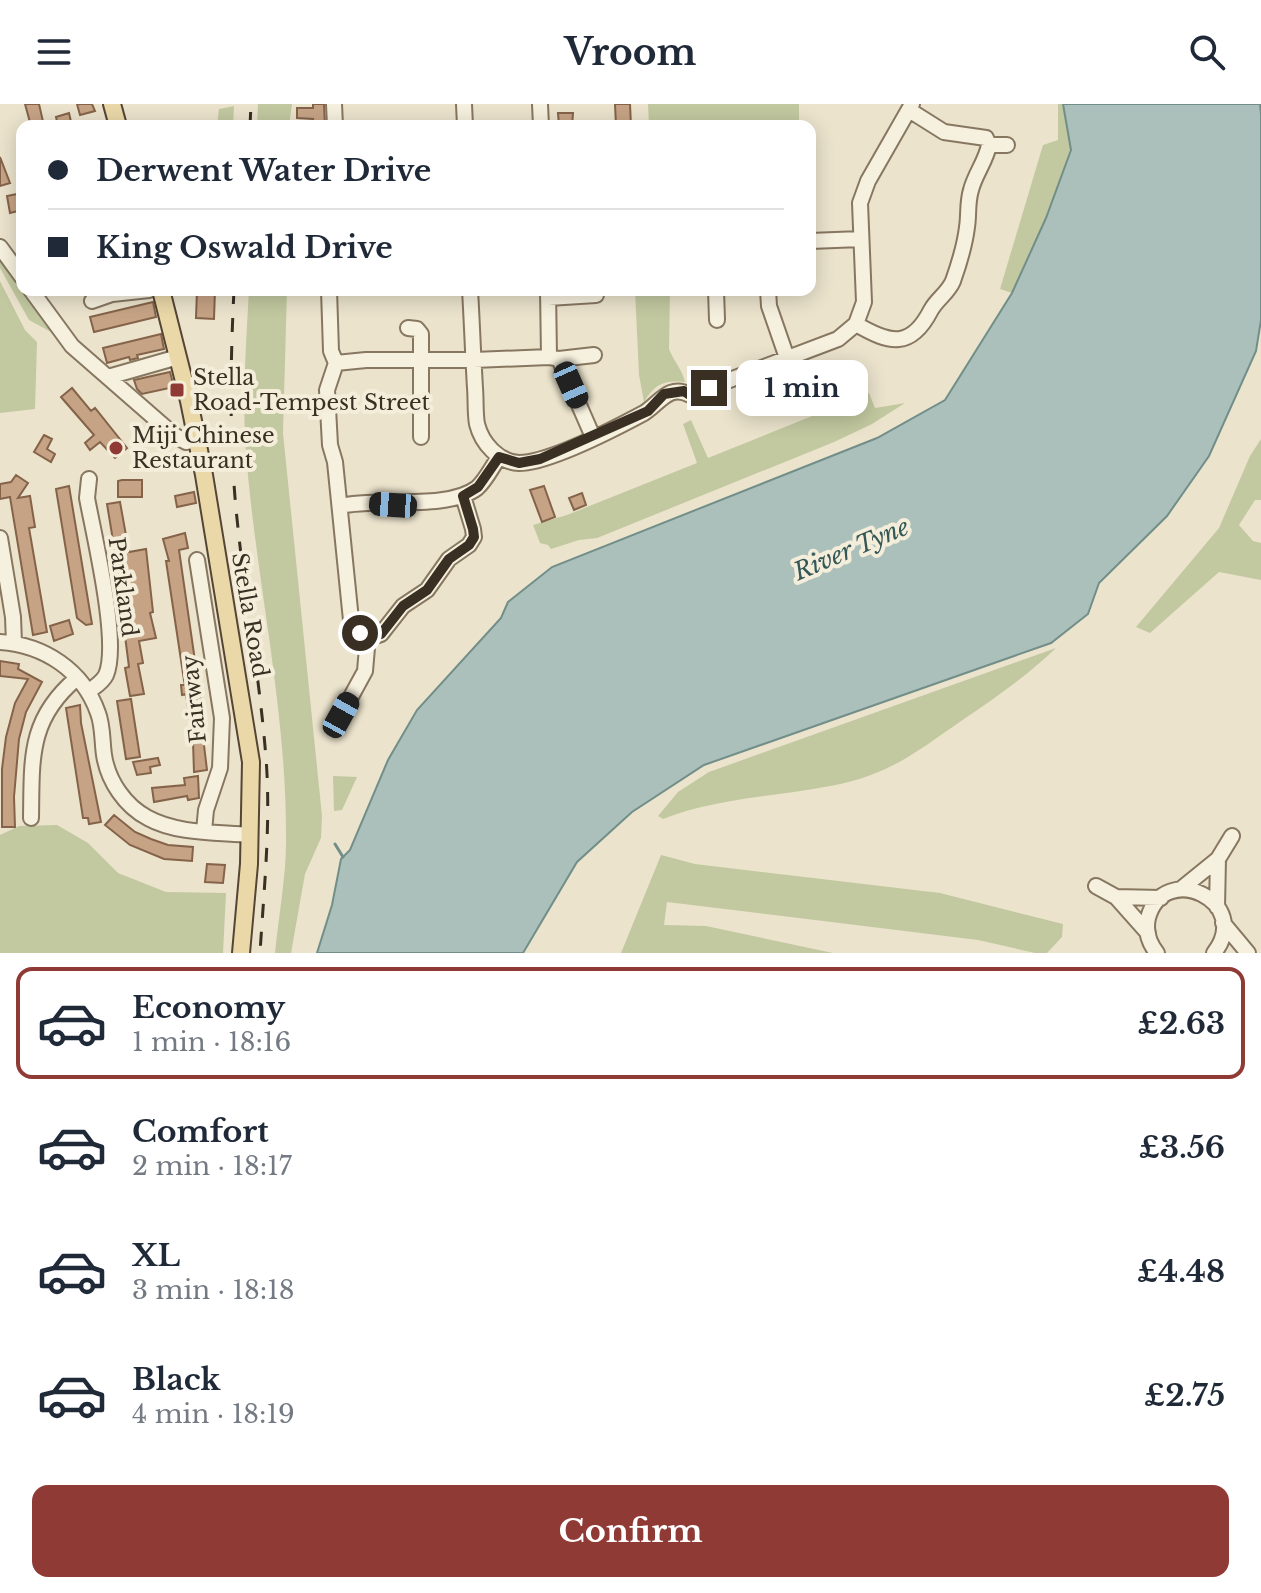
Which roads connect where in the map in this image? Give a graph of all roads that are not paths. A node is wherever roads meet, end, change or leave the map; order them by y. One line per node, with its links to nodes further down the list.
1 (910, 107): 2 (street); 4 (street)
2 (989, 145): 3 (street); 18 (street)
3 (1007, 145)
4 (861, 239): 5 (street); 18 (street)
5 (816, 241)
6 (0, 247): 7 (street)
7 (16, 269)
8 (35, 296): 27 (street)
9 (106, 296): 16 (street)
10 (163, 296): 21 (main road, Stella Road)
11 (329, 296): 26 (street)
12 (470, 296): 25 (street)
13 (548, 296): 22 (street)
14 (716, 296): 17 (street)
15 (768, 296): 23 (street)
16 (92, 301)
17 (717, 320)
18 (856, 324): 23 (street)
19 (408, 328): 24 (street)
20 (594, 355): 22 (street)
21 (178, 357): 27 (street); 30 (main road, Stella Road)
22 (554, 358): 25 (street); 29 (street)
23 (787, 358): 29 (street)
24 (423, 359): 25 (street); 26 (street); 28 (street)
25 (474, 360): 31 (street)
26 (336, 363): 34 (street)
27 (108, 377): 30 (street)
28 (421, 437)
29 (593, 437): 31 (street)
30 (197, 440): 44 (main road, Stella Road)
31 (499, 457): 33 (street)
32 (89, 479): 40 (street, Parkland)
33 (463, 496): 34 (street); 37 (street)
34 (340, 506): 37 (street)
35 (0, 538): 38 (street)
36 (197, 560): 43 (street, Fairway)
37 (368, 636): 41 (street)
38 (7, 643): 39 (street)
39 (77, 678): 40 (street); 42 (street)
40 (88, 692): 43 (street)
41 (341, 715)
42 (31, 818)
43 (204, 831): 44 (street)
44 (250, 835): 55 (main road, Stella Road)
45 (1232, 836): 46 (street)
46 (1218, 859): 48 (street); 51 (street)
47 (1096, 886): 49 (street)
48 (1180, 889): 50 (street); 51 (street)
49 (1116, 897): 50 (street); 53 (street)
50 (1161, 898): 53 (street)
51 (1217, 907): 52 (street)
52 (1223, 923): 56 (street); 57 (street)
53 (1148, 933): 54 (street)
54 (1156, 952)
55 (241, 953)
56 (1214, 953)
57 (1248, 953)

